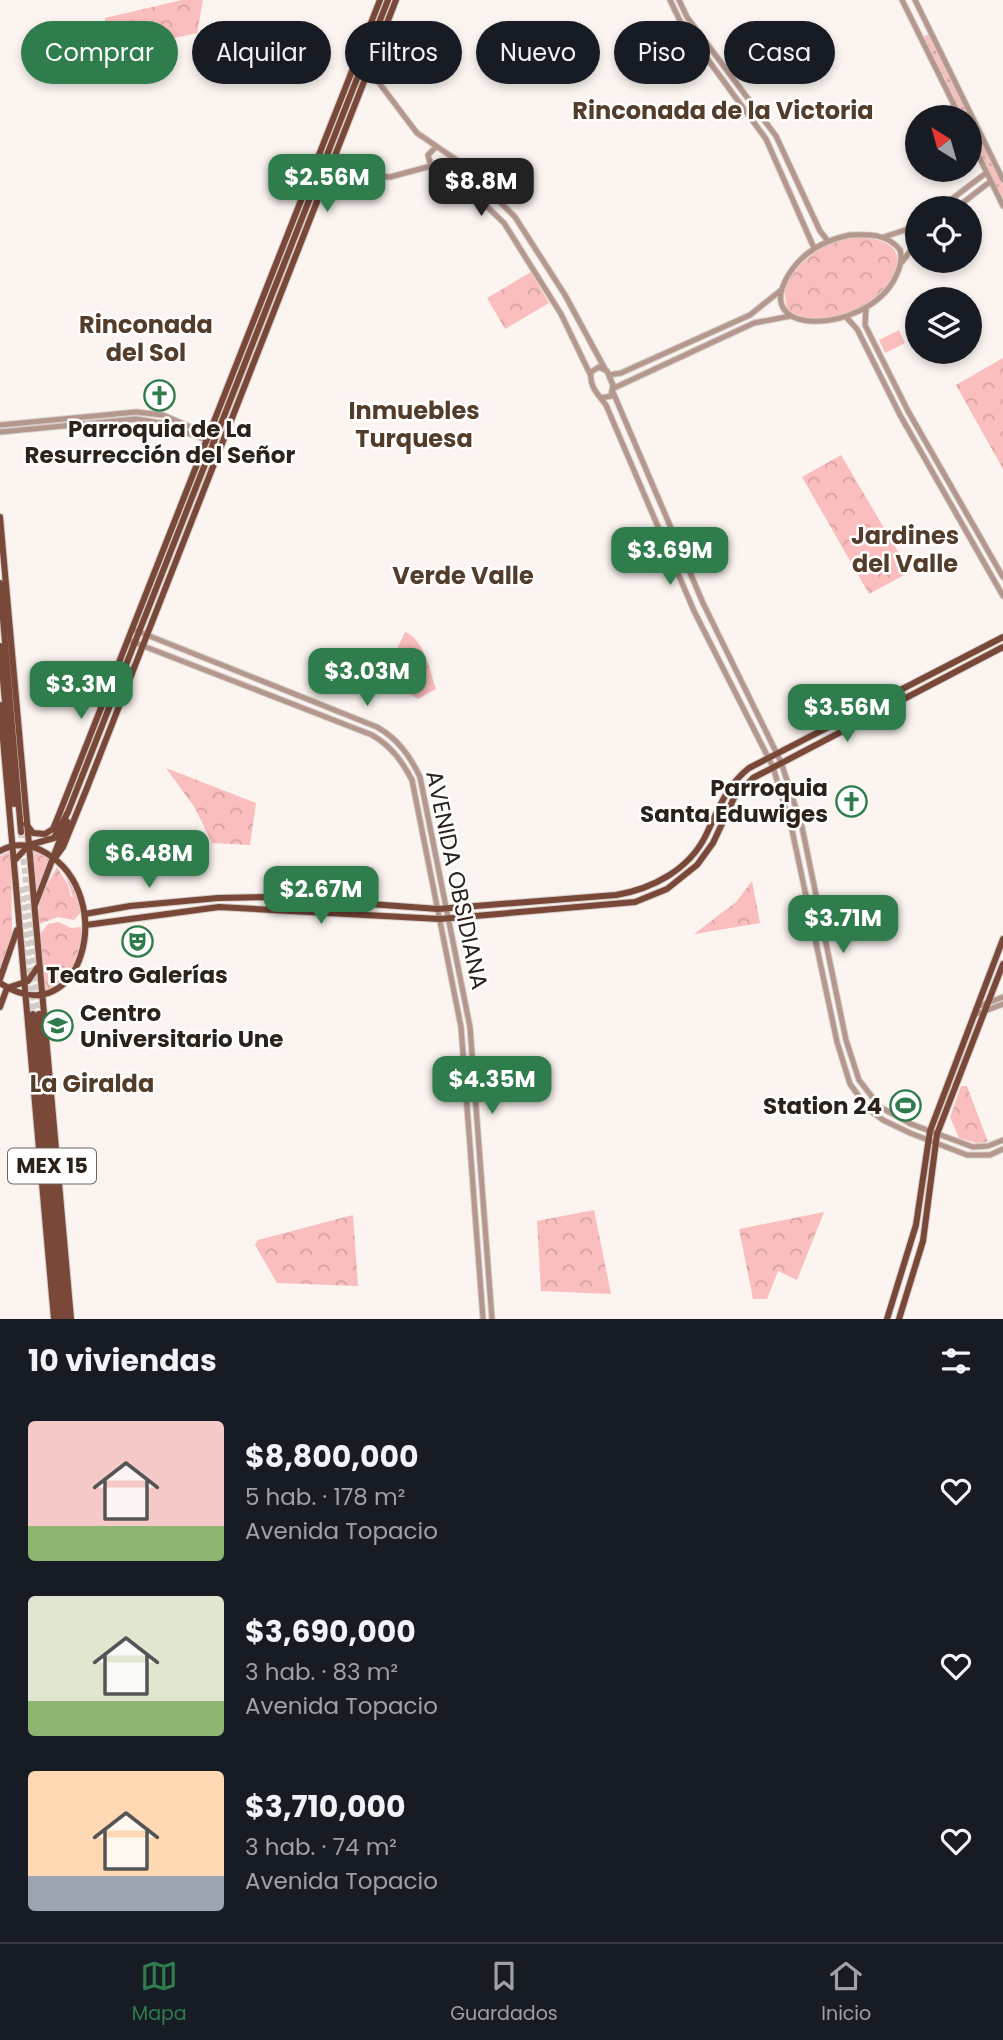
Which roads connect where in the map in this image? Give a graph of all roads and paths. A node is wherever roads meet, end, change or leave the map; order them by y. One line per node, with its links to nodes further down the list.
1 (380, 0): 8 (main road)
2 (388, 0): 9 (main road)
3 (396, 0): 10 (main road)
4 (670, 0): 32 (street)
5 (679, 0): 31 (street)
6 (902, 0): 15 (street)
7 (915, 0): 23 (street)
8 (372, 21)
9 (380, 21)
10 (388, 21)
11 (348, 84): 20 (main road)
12 (354, 84): 20 (main road)
13 (363, 84): 21 (main road)
14 (380, 84): 16 (street)
15 (954, 105)
16 (436, 147): 18 (street); 22 (street)
17 (982, 164): 19 (street)
18 (431, 166): 21 (street); 25 (street)
19 (986, 173): 24 (street); 26 (street)
20 (314, 177): 21 (street); 44 (main road); 48 (main road)
21 (327, 177): 45 (main road)
22 (478, 180): 25 (street); 39 (street)
23 (1003, 180)
24 (991, 181): 27 (street); 28 (street)
25 (469, 188): 40 (street)
26 (956, 196)
27 (972, 196)
28 (1003, 206)
29 (905, 230): 30 (street)
30 (884, 237): 31 (street); 34 (street)
31 (828, 241): 32 (street)
32 (814, 248): 35 (street)
33 (905, 259): 34 (street)
34 (901, 265): 36 (street)
35 (782, 289): 37 (street); 41 (street)
36 (866, 309): 38 (street); 54 (street)
37 (792, 316): 38 (street); 42 (street)
38 (847, 318): 56 (street)
39 (605, 369): 40 (street); 41 (street)
40 (590, 374): 43 (street)
41 (609, 375): 42 (street)
42 (613, 390): 43 (street); 70 (street)
43 (601, 398): 72 (street)
44 (231, 402): 45 (main road); 49 (main road)
45 (233, 418): 50 (main road)
46 (0, 425): 48 (street)
47 (0, 432): 48 (street)
48 (207, 438): 49 (street); 58 (main road)
49 (215, 441): 50 (street); 53 (main road)
50 (223, 444): 52 (main road)
51 (0, 517): 57 (main road)
52 (192, 522): 53 (main road); 60 (main road)
53 (182, 526): 59 (main road)
54 (1003, 577)
55 (0, 583): 57 (main road)
56 (1003, 596)
57 (5, 628): 79 (main road); 80 (main road)
58 (132, 629): 59 (street, AVENIDA OBSIDIANA); 62 (main road)
59 (140, 632): 60 (street, AVENIDA OBSIDIANA); 63 (main road)
60 (148, 635): 65 (main road); 86 (street, AVENIDA OBSIDIANA)
61 (1003, 637): 70 (main road)
62 (128, 640): 63 (street, AVENIDA OBSIDIANA); 75 (main road)
63 (136, 643): 65 (street, AVENIDA OBSIDIANA); 68 (main road)
64 (0, 646): 80 (main road)
65 (144, 646): 67 (main road); 87 (street, AVENIDA OBSIDIANA)
66 (1003, 647): 73 (main road)
67 (127, 688): 68 (main road); 77 (main road)
68 (114, 699): 71 (main road)
69 (0, 705): 80 (main road)
70 (777, 753): 72 (main road); 73 (street)
71 (93, 754): 76 (main road); 77 (main road)
72 (768, 758): 74 (street); 86 (main road)
73 (781, 762): 74 (main road); 110 (street)
74 (772, 767): 90 (main road); 111 (street)
75 (76, 771): 76 (main road); 78 (main road)
76 (81, 782): 78 (main road)
77 (87, 788): 84 (main road)
78 (64, 812): 79 (main road); 81 (main road); 84 (main road)
79 (26, 824): 80 (main road)
80 (19, 834): 81 (main road); 82 (main road)
81 (29, 845): 82 (main road); 84 (main road); 85 (main road); 88 (main road)
82 (12, 846): 83 (main road); 85 (main road)
83 (0, 851)
84 (55, 858): 88 (main road); 89 (main road)
85 (14, 861): 92 (main road)
86 (447, 908): 87 (main road); 90 (street, AVENIDA OBSIDIANA)
87 (438, 909): 89 (main road); 91 (street, AVENIDA OBSIDIANA)
88 (33, 911): 96 (main road)
89 (88, 914): 93 (main road)
90 (449, 918): 91 (main road); 123 (street, AVENIDA OBSIDIANA)
91 (440, 919): 93 (main road); 122 (street, AVENIDA OBSIDIANA)
92 (18, 925): 97 (main road); 98 (main road)
93 (90, 925): 101 (main road)
94 (1003, 939): 106 (main road)
95 (1003, 964): 103 (main road)
96 (38, 967): 98 (main road); 101 (main road)
97 (0, 981): 99 (main road)
98 (24, 984): 99 (main road); 100 (main road)
99 (7, 988): 100 (main road); 105 (main road)
100 (25, 995): 101 (main road); 108 (main road)
101 (41, 995): 108 (main road)
102 (1003, 997): 103 (street)
103 (988, 1003): 106 (street); 107 (main road)
104 (1003, 1004): 107 (street)
105 (0, 1007)
106 (977, 1007): 109 (main road)
107 (985, 1011): 109 (street); 110 (main road)
108 (35, 1012): 115 (main road, MEX 15); 116 (main road); 117 (main road, MEX 15); 118 (main road)
109 (974, 1015): 110 (main road)
110 (933, 1132): 111 (main road); 112 (street); 113 (main road)
111 (927, 1140): 113 (street); 124 (main road)
112 (1003, 1140)
113 (935, 1143): 114 (street); 125 (main road)
114 (1003, 1149)
115 (47, 1171): 116 (main road); 120 (main road, MEX 15)
116 (43, 1206): 119 (main road)
117 (59, 1244): 118 (main road); 121 (main road, MEX 15)
118 (66, 1272): 121 (main road)
119 (54, 1319)
120 (60, 1319)
121 (68, 1319)
122 (483, 1319)
123 (492, 1319)
124 (887, 1319)
125 (899, 1319)

